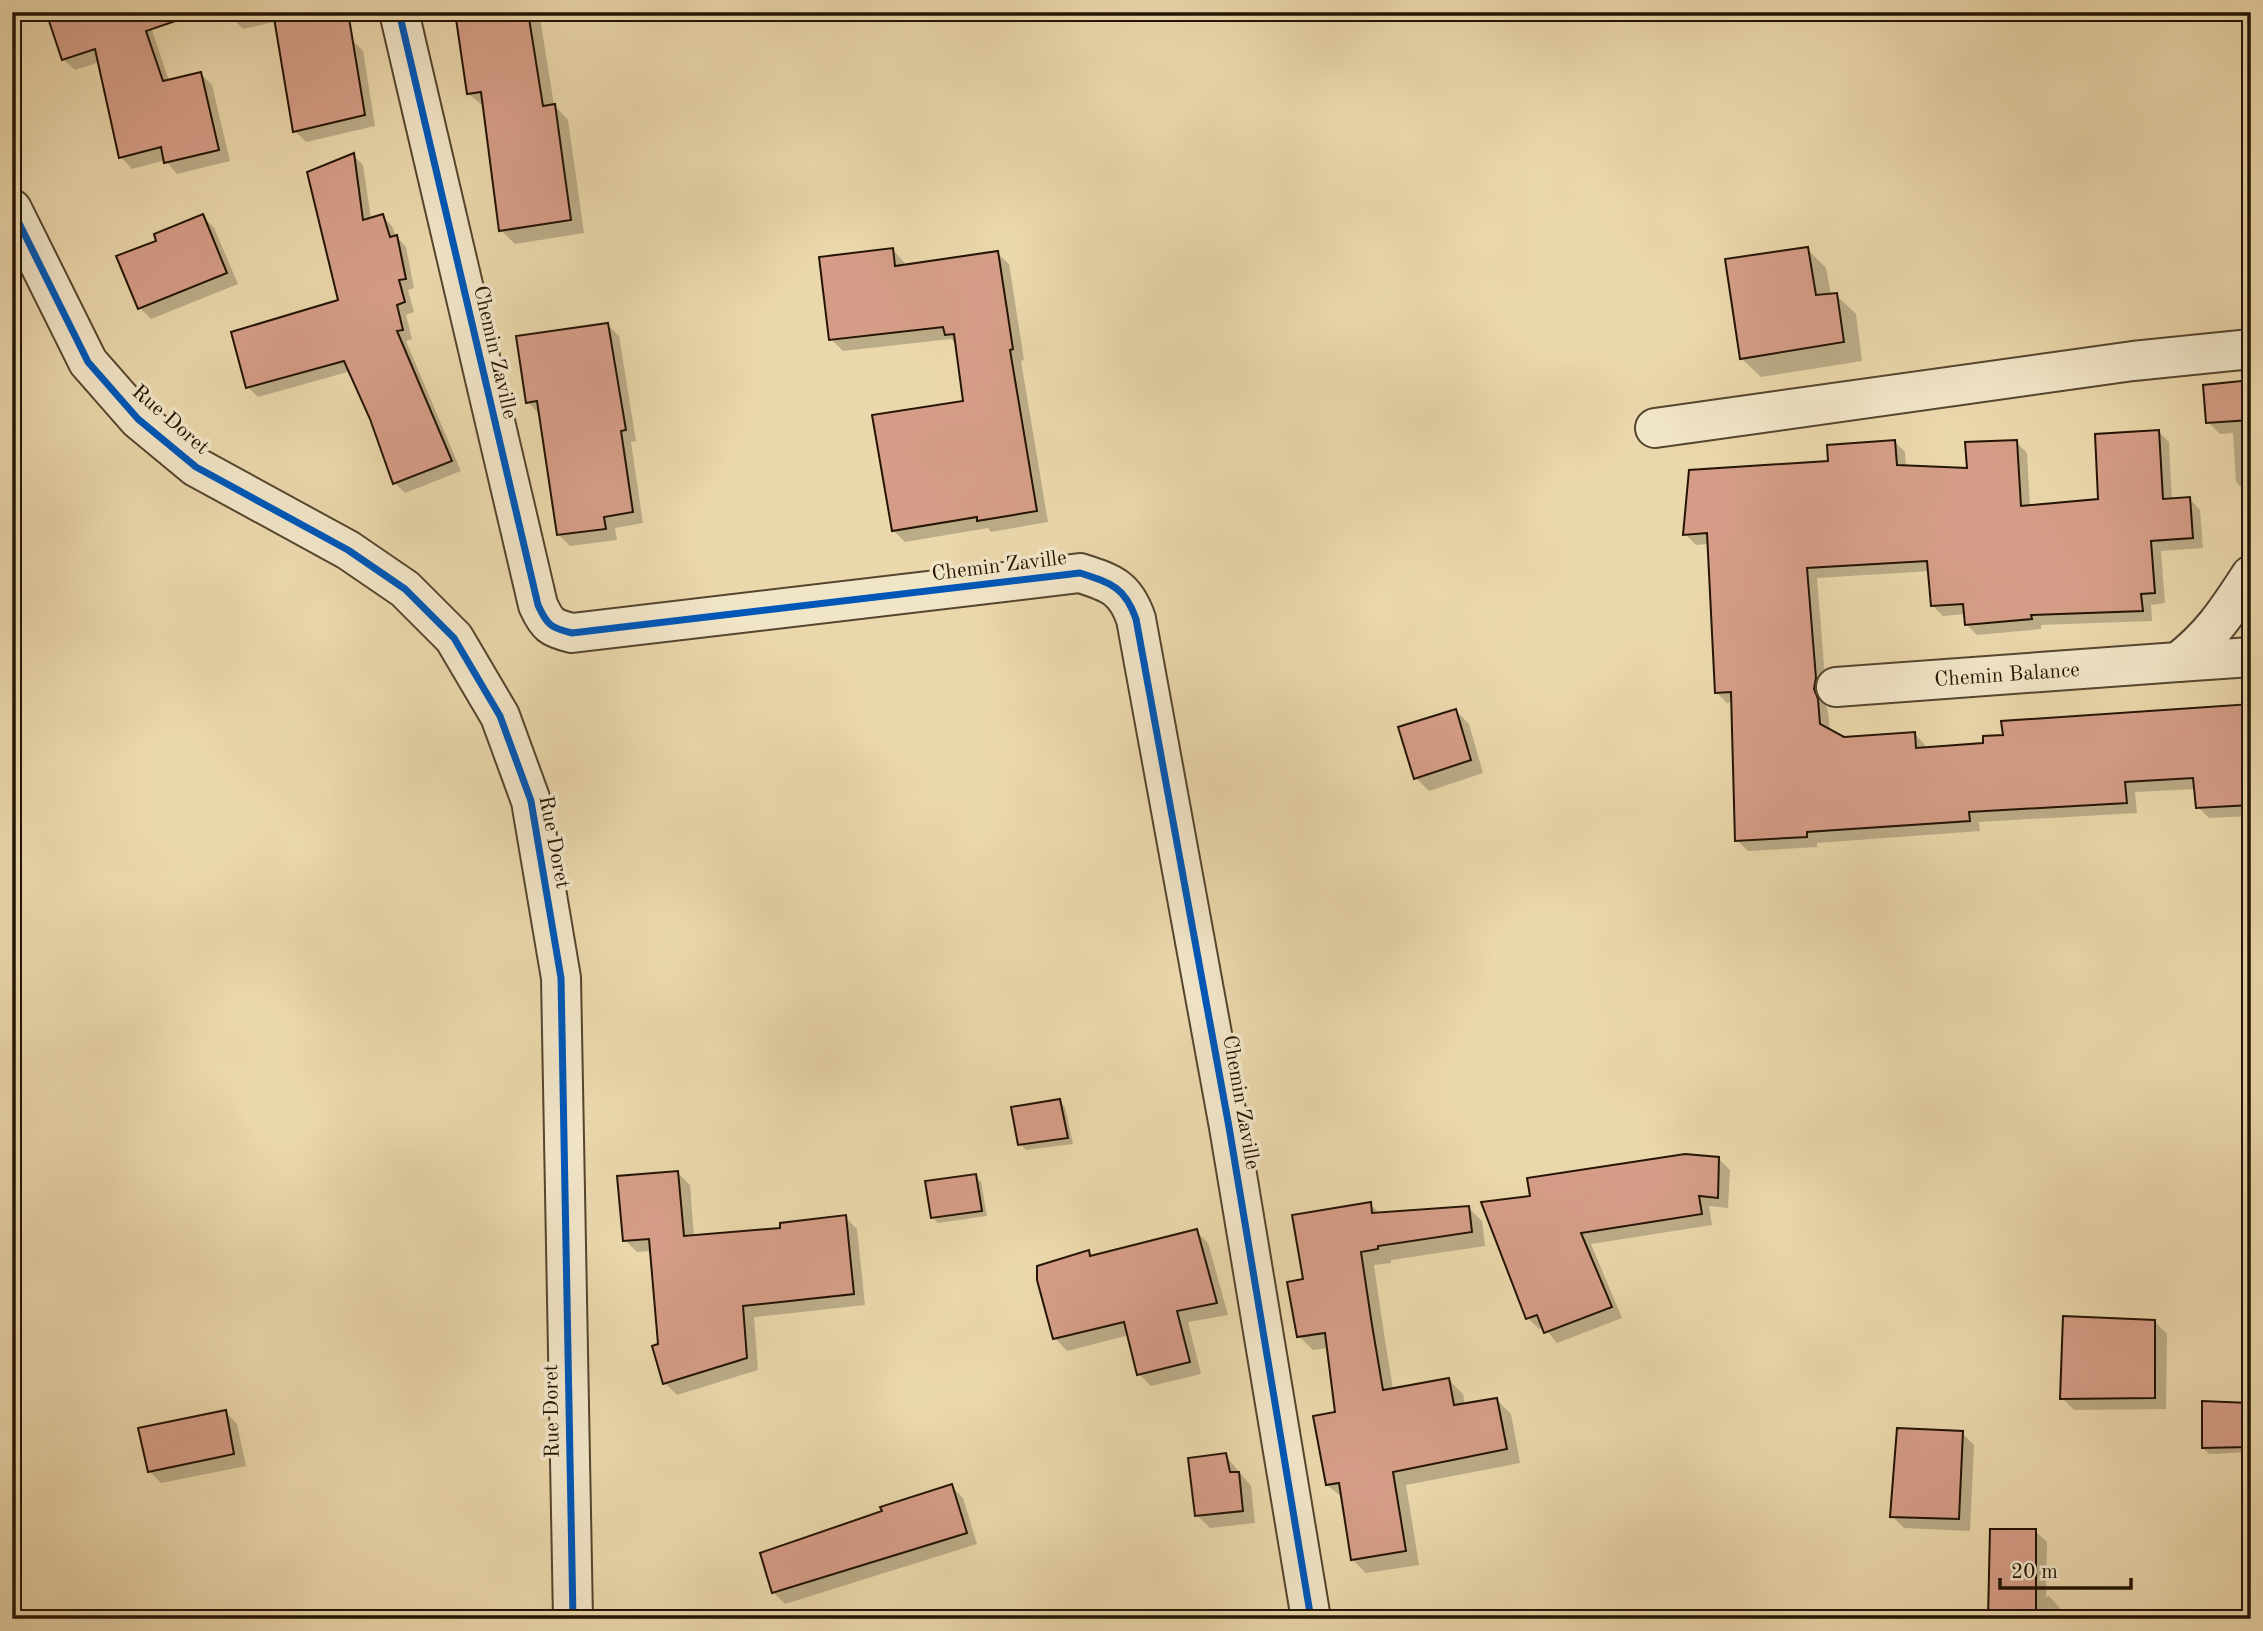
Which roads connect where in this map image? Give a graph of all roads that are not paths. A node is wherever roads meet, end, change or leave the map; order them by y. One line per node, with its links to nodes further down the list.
1 (399, 12): 10 (street, Chemin Zaville)
2 (12, 209): 9 (street, Rue Doret)
3 (2251, 349): 4 (street)
4 (1655, 428)
5 (2251, 575): 7 (street)
6 (2251, 657): 7 (street, Chemin Balance)
7 (2178, 662): 8 (street, Chemin Balance)
8 (1836, 687)
9 (573, 1619)
10 (1311, 1619)

